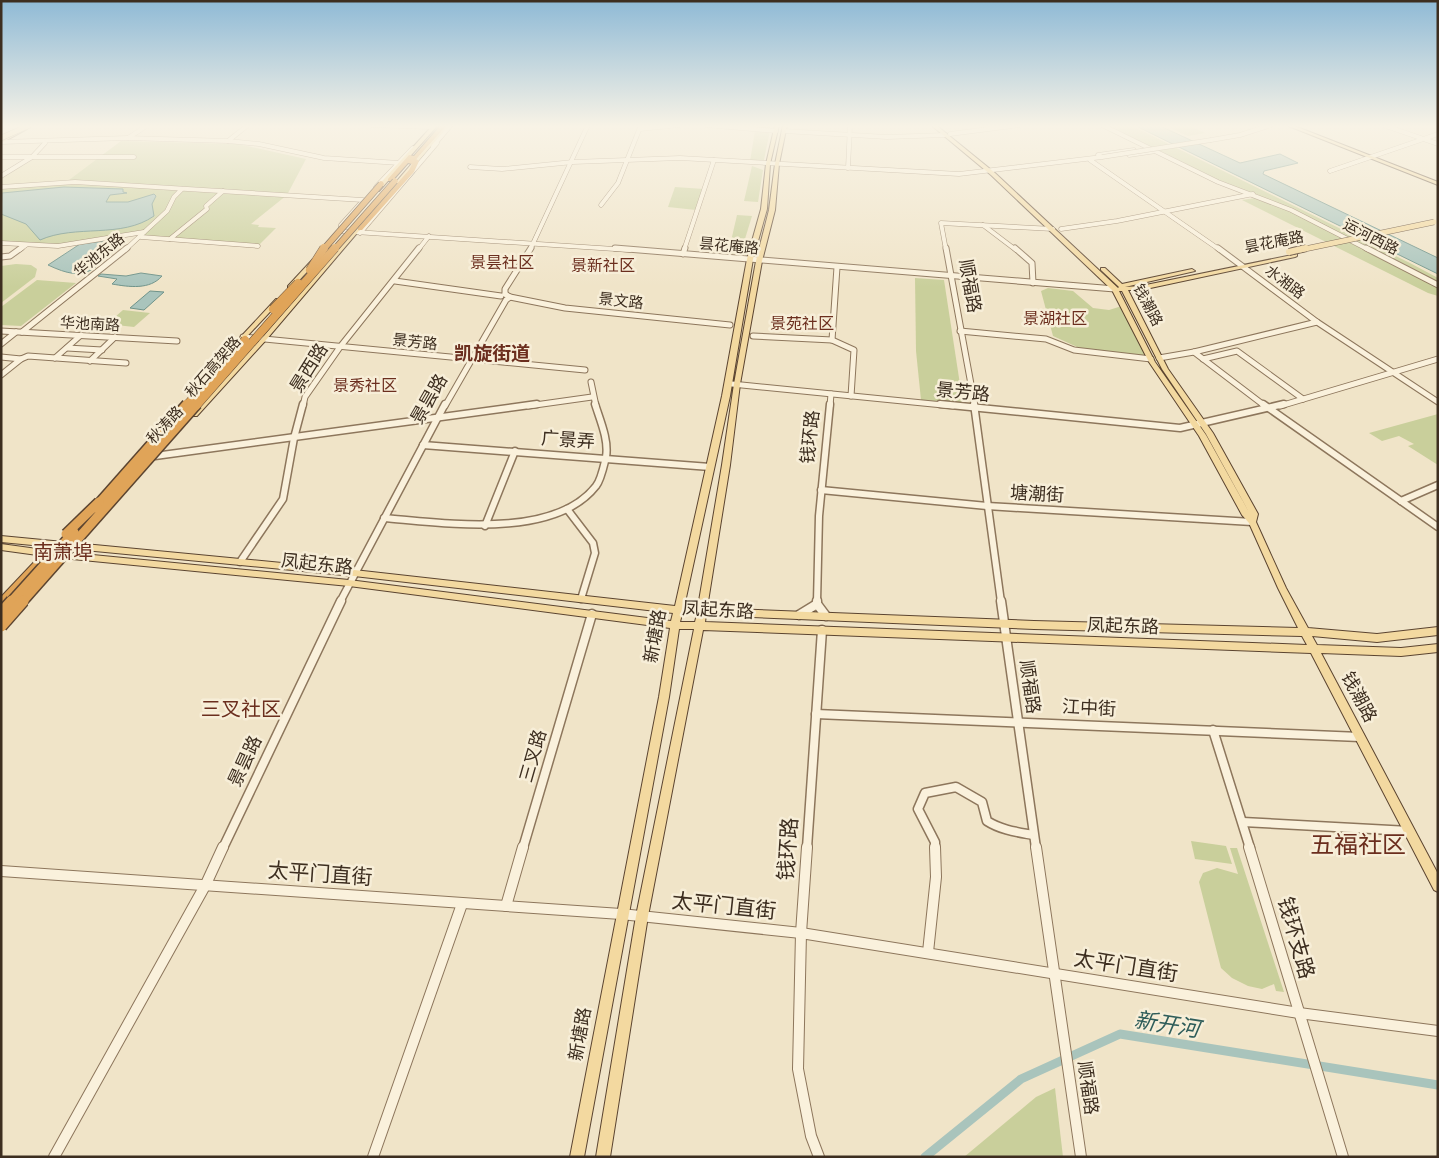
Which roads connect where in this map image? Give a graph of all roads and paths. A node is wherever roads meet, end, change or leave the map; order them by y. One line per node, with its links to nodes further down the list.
1 (383, 179): 22 (street)
2 (385, 179): 46 (highway, bridge)
3 (385, 179): 29 (main road, 秋涛路)
4 (389, 179): 46 (highway, 秋石高架路, bridge)
5 (398, 179): 41 (highway, 秋石高架路, bridge)
6 (401, 179): 30 (main road, 秋涛路)
7 (405, 179): 41 (highway, bridge)
8 (405, 179): 30 (street)
9 (565, 179): 34 (street, 景昙路)
10 (620, 179): 23 (street)
11 (708, 179): 39 (street)
12 (767, 179): 42 (main road, 新塘路)
13 (775, 179): 43 (main road)
14 (1000, 179): 27 (main road, 钱潮路)
15 (1001, 179): 28 (main road, 钱潮路)
16 (1118, 179): 24 (street, 水湘路)
17 (1212, 179): 21 (street, 运河西路)
18 (1, 187): 19 (street)
19 (182, 189): 20 (street); 31 (street, 华池东路)
20 (223, 191): 22 (street); 33 (street)
21 (1253, 194): 24 (street); 50 (street, 运河西路)
22 (363, 200): 29 (street)
23 (601, 205)
24 (1165, 211): 28 (street); 44 (street, 水湘路)
25 (1437, 223): 38 (main road, 昙花庵路)
26 (983, 225): 27 (street); 47 (street, 顺福路); 49 (street)
27 (1053, 229): 51 (main road, 钱潮路)
28 (1061, 229): 51 (main road, 钱潮路)
29 (340, 231): 30 (street, 昙花庵路); 60 (main road, 秋涛路)
30 (357, 232): 32 (street, 昙花庵路); 62 (main road, 秋涛路)
31 (142, 235): 33 (street); 36 (street); 57 (street, 华池东路)
32 (429, 236): 34 (street, 昙花庵路); 48 (street, 景西路)
33 (170, 239): 37 (street)
34 (535, 242): 39 (street, 昙花庵路); 52 (street, 景昙路)
35 (1, 243): 36 (street)
36 (27, 244): 40 (street)
37 (258, 246)
38 (1292, 253): 44 (main road, 昙花庵路)
39 (683, 254): 42 (street, 昙花庵路)
40 (1, 257)
41 (328, 259): 131 (highway, 秋石高架路, bridge)
42 (750, 260): 43 (street, 昙花庵路); 83 (main road, 新塘路)
43 (759, 261): 45 (street, 昙花庵路); 84 (main road)
44 (1240, 264): 51 (main road, 昙花庵路); 53 (street, 水湘路)
45 (837, 266): 47 (street, 昙花庵路); 63 (street)
46 (310, 270): 100 (highway, 秋石高架路, bridge)
47 (950, 276): 49 (street, 昙花庵路); 56 (street, 顺福路)
48 (394, 281): 52 (street, 景文路); 66 (street, 景西路)
49 (1033, 283): 51 (street, 昙花庵路)
50 (1438, 285)
51 (1120, 288): 73 (main road, 钱潮路)
52 (505, 296): 54 (street, 景文路); 77 (street, 景昙路)
53 (1317, 322): 69 (street); 80 (street, 水湘路)
54 (730, 325)
55 (1, 331): 57 (street, 华池南路)
56 (960, 331): 73 (street); 90 (street, 顺福路)
57 (19, 332): 58 (street, 华池南路); 65 (street, 华池东路)
58 (81, 336): 61 (street, 华池南路); 67 (street)
59 (753, 336): 63 (street)
60 (243, 337): 62 (street, 景芳路); 111 (main road, 秋涛路)
61 (115, 338): 64 (street, 华池南路); 68 (street)
62 (264, 339): 66 (street, 景芳路); 97 (main road, 秋涛路)
63 (832, 340): 86 (street)
64 (177, 341)
65 (1, 344)
66 (340, 347): 77 (street, 景芳路); 94 (street, 景西路)
67 (67, 348): 68 (street); 72 (street)
68 (102, 350): 76 (street)
69 (1194, 352): 73 (street); 74 (street)
70 (1, 357): 71 (street)
71 (21, 358): 72 (street); 81 (street)
72 (55, 358): 76 (street)
73 (1155, 358): 93 (main road, 钱潮路)
74 (1203, 359): 88 (street); 91 (street)
75 (1438, 359): 80 (street)
76 (90, 360): 78 (street)
77 (473, 360): 79 (street, 景芳路); 92 (street, 景昙路)
78 (126, 363)
79 (585, 370)
80 (1393, 372): 88 (street, 景芳路); 89 (street, 水湘路)
81 (1, 375)
82 (591, 382): 87 (street)
83 (727, 383): 84 (street, 景芳路); 99 (main road, 新塘路)
84 (737, 384): 85 (street, 景芳路); 124 (main road)
85 (830, 394): 86 (street, 景芳路); 102 (street, 钱环路)
86 (851, 396): 90 (street, 景芳路)
87 (592, 397): 92 (street); 98 (street)
88 (1303, 398): 91 (street, 景芳路)
89 (1438, 402)
90 (975, 408): 93 (street, 景芳路); 104 (street, 顺福路)
91 (1269, 409): 93 (street, 景芳路); 103 (street)
92 (437, 418): 94 (street); 95 (street, 景昙路)
93 (1199, 425): 107 (main road, 钱潮路)
94 (294, 438): 97 (street); 116 (street, 景西路)
95 (423, 444): 96 (street, 广景弄); 106 (street, 景昙路)
96 (515, 451): 98 (street, 广景弄); 108 (street)
97 (155, 456): 112 (main road, 秋涛路)
98 (606, 457): 99 (street, 广景弄); 105 (street)
99 (710, 467): 123 (main road, 新塘路)
100 (120, 480): 120 (highway, bridge); 125 (highway, 秋石高架路, bridge)
101 (1438, 485): 103 (street)
102 (821, 490): 104 (street, 塘潮街); 121 (street, 钱环路)
103 (1401, 501): 109 (street)
104 (987, 506): 107 (street, 塘潮街); 129 (street, 顺福路)
105 (566, 509): 108 (street); 119 (street)
106 (384, 518): 108 (street); 117 (street, 景昙路)
107 (1252, 522): 136 (main road, 钱潮路)
108 (485, 526)
109 (1438, 527)
110 (1, 539): 111 (main road, 凤起东路)
111 (60, 544): 112 (main road, 凤起东路); 114 (main road, 秋涛路)
112 (75, 546): 115 (main road, 秋涛路); 116 (main road, 凤起东路)
113 (1, 547): 114 (main road, 凤起东路)
114 (52, 554): 115 (main road, 凤起东路); 122 (main road, 秋涛路)
115 (67, 555): 118 (main road, 凤起东路); 134 (main road, 秋涛路)
116 (240, 562): 117 (main road, 凤起东路)
117 (354, 573): 118 (street, 景昙路); 119 (main road, 凤起东路)
118 (349, 583): 126 (main road, 凤起东路); 148 (street, 景昙路)
119 (581, 599): 123 (main road, 凤起东路)
120 (1, 604)
121 (817, 604): 127 (street); 128 (street)
122 (1, 610)
123 (678, 610): 124 (main road, 凤起东路); 130 (main road, 新塘路)
124 (702, 612): 127 (main road, 凤起东路); 132 (main road)
125 (1, 614)
126 (592, 614): 130 (main road, 凤起东路); 151 (street, 三叉路)
127 (799, 615): 128 (main road, 凤起东路)
128 (826, 616): 129 (main road, 凤起东路)
129 (1004, 624): 136 (main road, 凤起东路); 137 (street, 顺福路)
130 (675, 625): 132 (main road, 凤起东路); 152 (main road, 新塘路)
131 (1, 626)
132 (698, 626): 133 (main road, 凤起东路); 153 (main road)
133 (822, 630): 137 (main road, 凤起东路); 140 (street, 钱环路)
134 (1, 631)
135 (1438, 631): 136 (main road, 凤起东路)
136 (1305, 632): 138 (main road, 钱潮路)
137 (1005, 638): 138 (main road, 凤起东路); 141 (street, 顺福路)
138 (1313, 648): 139 (main road, 凤起东路); 143 (main road, 钱潮路)
139 (1438, 648)
140 (816, 714): 141 (street, 江中街); 154 (street, 钱环路)
141 (1017, 721): 142 (street, 江中街); 146 (street, 顺福路)
142 (1213, 730): 143 (street, 江中街); 144 (street, 钱环支路)
143 (1360, 737): 145 (main road, 钱潮路)
144 (1243, 822): 145 (street); 157 (street, 钱环支路)
145 (1409, 831): 149 (main road, 钱潮路)
146 (1033, 835): 155 (street); 156 (street, 顺福路)
147 (1, 871): 148 (street, 太平门直街)
148 (206, 884): 150 (street, 太平门直街); 159 (street, 景昙路)
149 (1438, 886)
150 (462, 904): 151 (street, 太平门直街); 160 (street)
151 (506, 906): 152 (street, 太平门直街)
152 (621, 914): 153 (street, 太平门直街); 161 (main road, 新塘路)
153 (642, 916): 154 (street, 太平门直街); 162 (main road)
154 (801, 933): 155 (street, 太平门直街); 163 (street, 钱环路)
155 (928, 952): 156 (street, 太平门直街)
156 (1054, 973): 157 (street, 太平门直街); 164 (street, 顺福路)
157 (1299, 1013): 158 (street, 太平门直街); 165 (street, 钱环支路)
158 (1438, 1031)
159 (54, 1157)
160 (373, 1157)
161 (578, 1157)
162 (603, 1157)
163 (819, 1157)
164 (1081, 1157)
165 (1343, 1157)

